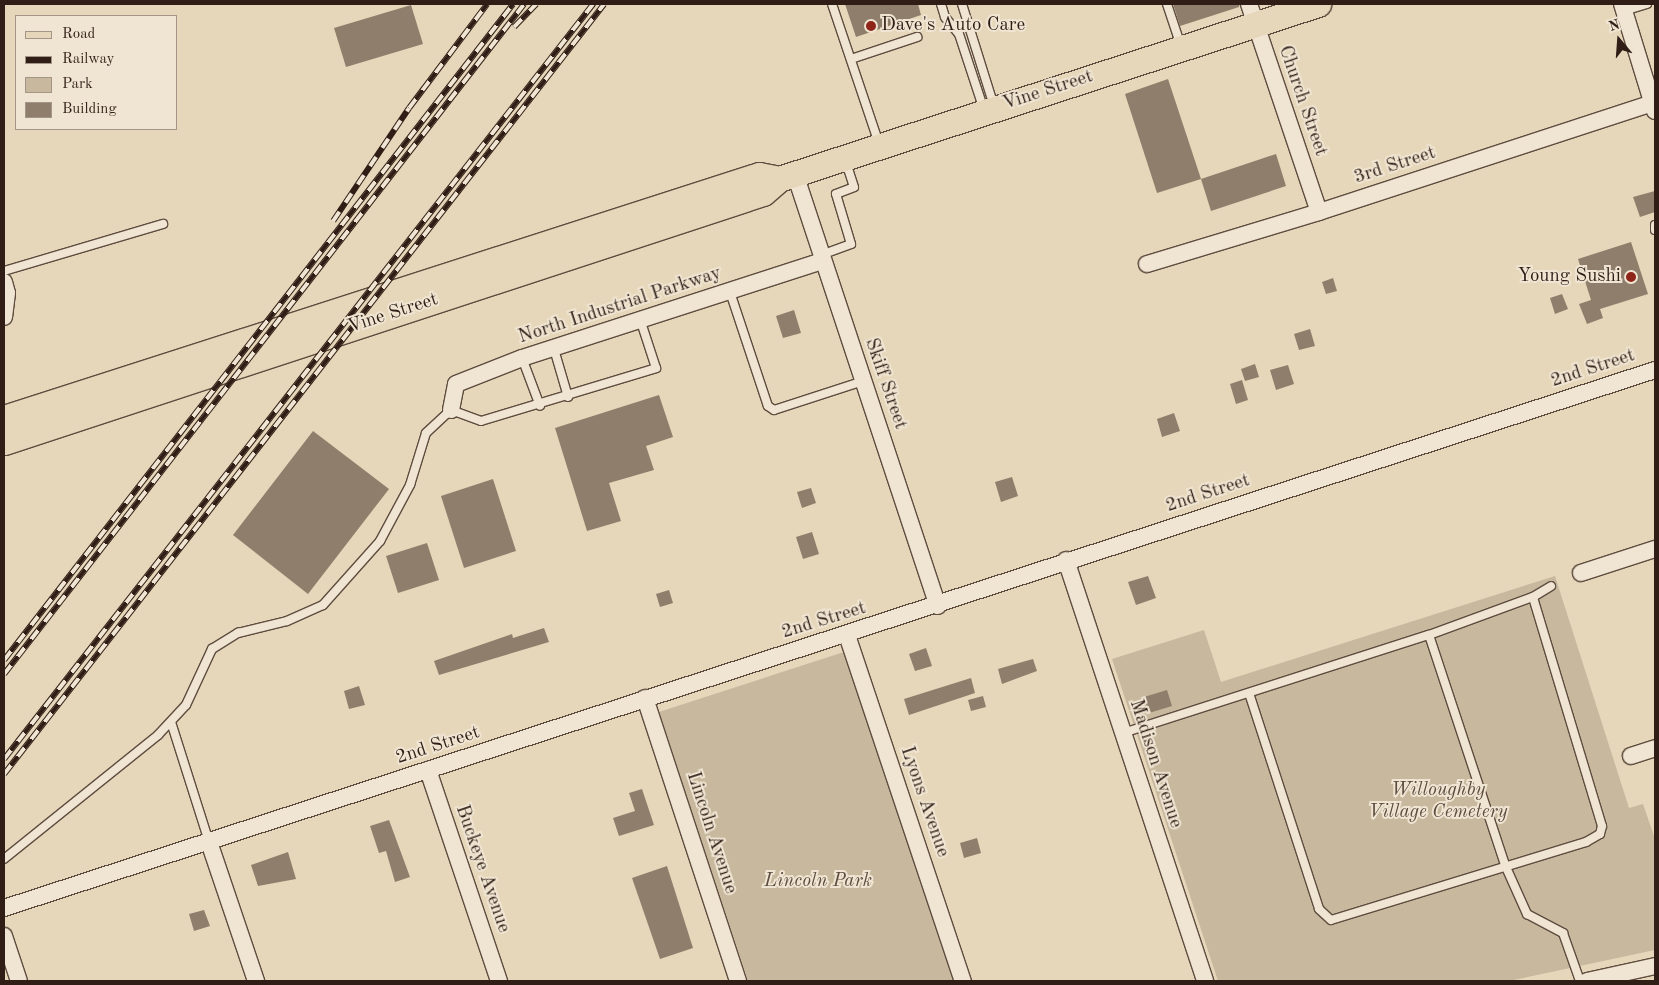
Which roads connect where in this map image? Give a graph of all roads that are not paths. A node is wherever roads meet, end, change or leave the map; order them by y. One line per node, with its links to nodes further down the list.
1 (832, 4): 11 (lane)
2 (941, 4): 13 (lane)
3 (962, 4): 13 (lane)
4 (1167, 4): 10 (lane)
5 (1318, 4): 8 (main road, Vine Street)
6 (1647, 4): 7 (lane)
7 (1623, 7): 12 (street)
8 (1252, 14): 10 (main road, Vine Street); 17 (street, Church Street)
9 (917, 37): 11 (lane)
10 (1181, 48): 13 (main road, Vine Street)
11 (851, 59): 14 (lane)
12 (1654, 105): 17 (street, 3rd Street)
13 (990, 110): 14 (main road, Vine Street)
14 (880, 146): 15 (main road, Vine Street)
15 (844, 158): 16 (main road, Vine Street); 21 (lane)
16 (787, 177): 21 (street, Skiff Street); 35 (main road, Vine Street); 36 (main road, Vine Street)
17 (1319, 212): 22 (street, 3rd Street)
18 (163, 224): 23 (lane)
19 (1655, 225): 20 (lane)
20 (1655, 230)
21 (821, 258): 25 (street, North Industrial Parkway); 31 (street, Skiff Street)
22 (1147, 264)
23 (4, 271)
24 (4, 282): 26 (street)
25 (730, 292): 27 (street, North Industrial Parkway); 31 (lane)
26 (4, 317)
27 (641, 322): 28 (street, North Industrial Parkway); 32 (lane)
28 (554, 349): 29 (street, North Industrial Parkway); 32 (lane)
29 (522, 358): 33 (lane); 34 (street, North Industrial Parkway)
30 (1655, 370): 38 (street, 2nd Street)
31 (863, 381): 42 (street, Skiff Street)
32 (568, 396): 33 (lane)
33 (540, 406): 34 (lane)
34 (451, 410): 47 (lane)
35 (4, 418)
36 (4, 442)
37 (1655, 549): 39 (street)
38 (1066, 560): 42 (street, 2nd Street); 48 (street, Madison Avenue)
39 (1581, 573)
40 (1551, 586): 41 (lane)
41 (1533, 598): 44 (lane); 54 (lane)
42 (938, 606): 43 (street, 2nd Street)
43 (846, 635): 46 (street, 2nd Street); 62 (street, Lyons Avenue)
44 (1429, 635): 45 (lane); 54 (lane)
45 (1249, 692): 48 (lane); 54 (lane)
46 (645, 698): 51 (street, 2nd Street); 61 (street, Lincoln Avenue)
47 (171, 722): 52 (lane); 53 (lane)
48 (1123, 733): 63 (street, Madison Avenue)
49 (1655, 748): 50 (street)
50 (1631, 756)
51 (428, 770): 52 (street, 2nd Street); 60 (street, Buckeye Avenue)
52 (209, 842): 55 (street, 2nd Street); 59 (street)
53 (4, 859)
54 (1505, 866): 64 (lane)
55 (4, 908)
56 (4, 936): 58 (street)
57 (1655, 966): 65 (street)
58 (19, 981)
59 (256, 981)
60 (499, 981)
61 (738, 981)
62 (963, 981)
63 (1206, 981)
64 (1580, 981)
65 (1587, 981)

